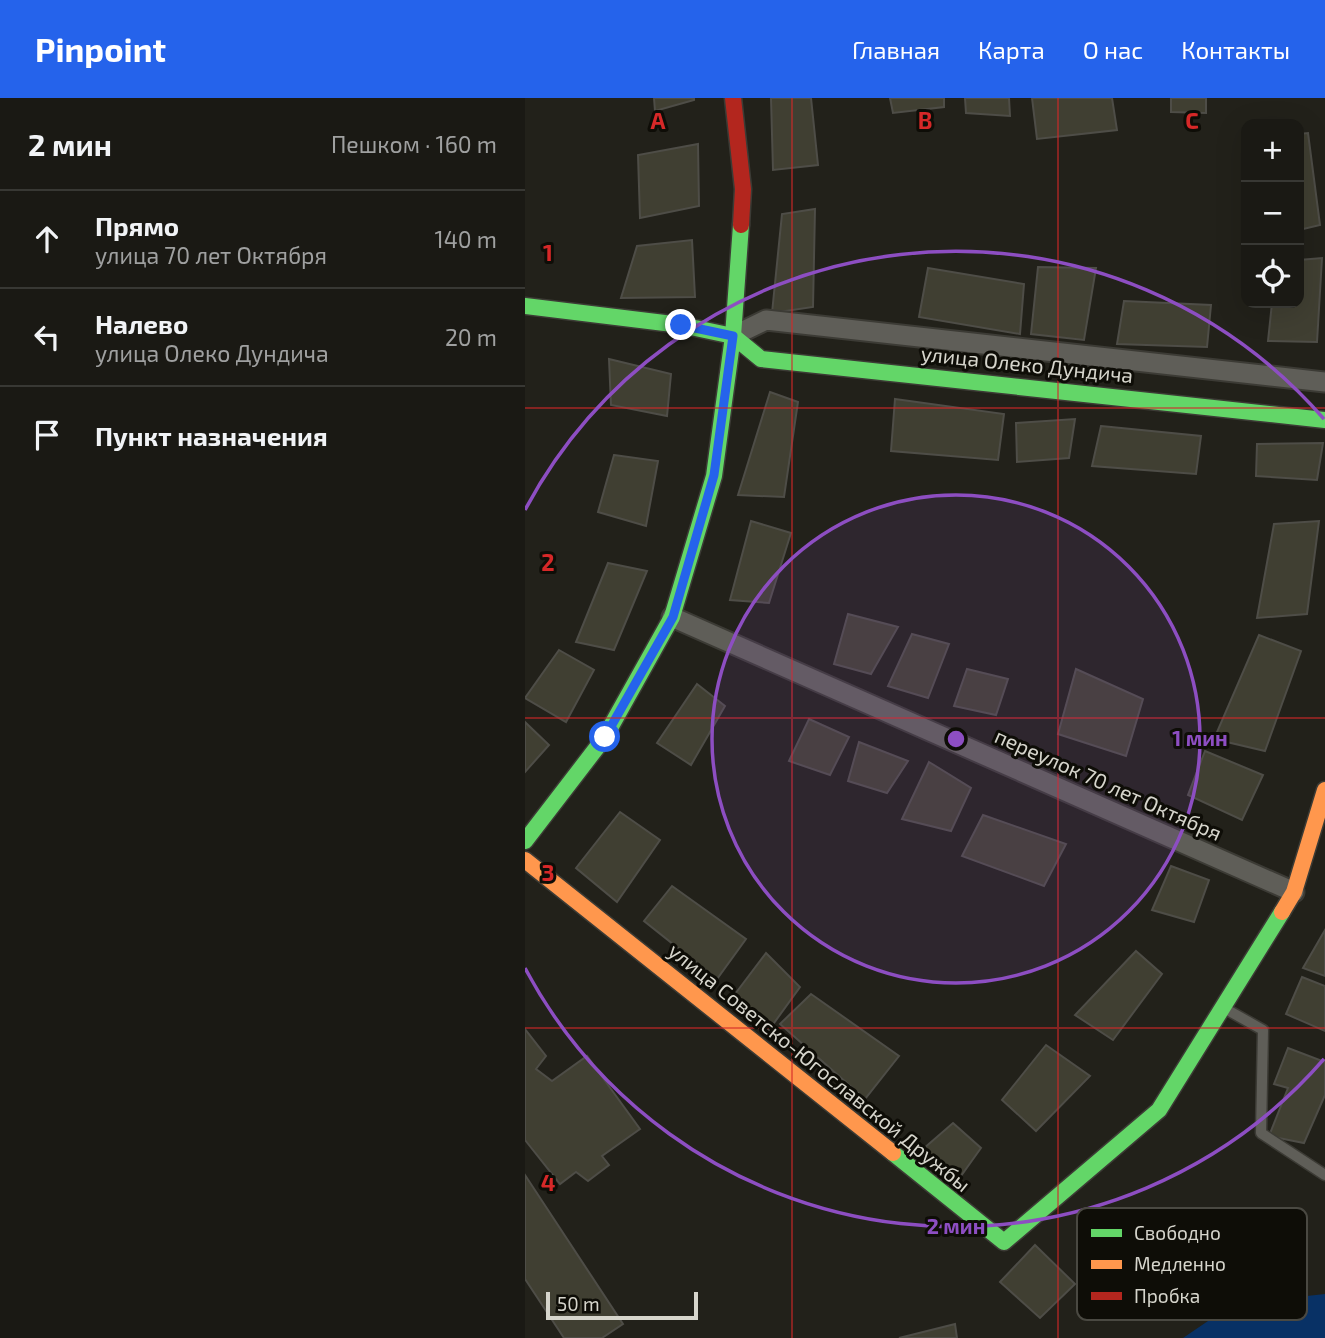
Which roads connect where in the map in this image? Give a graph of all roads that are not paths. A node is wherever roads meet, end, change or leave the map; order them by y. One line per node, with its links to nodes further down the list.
1 (733, 98): 3 (street)
2 (525, 306): 3 (street, улица Олеко Дундича)
3 (733, 336): 4 (street, улица Олеко Дундича); 5 (street, улица Олеко Дундича); 6 (street)
4 (1325, 382)
5 (1325, 420)
6 (673, 617): 8 (street); 10 (street, переулок 70 лет Октября)
7 (1325, 790): 10 (street, улица Советско-Югославской Дружбы)
8 (525, 841)
9 (525, 860): 11 (street, улица Советско-Югославской Дружбы)
10 (1294, 892): 11 (street, улица Советско-Югославской Дружбы)
11 (1223, 1007): 12 (lane)
12 (1325, 1175)

